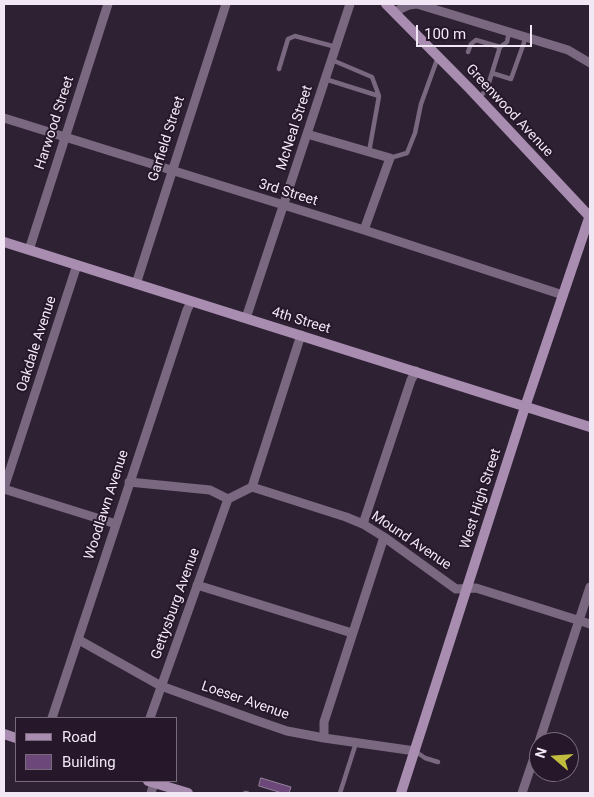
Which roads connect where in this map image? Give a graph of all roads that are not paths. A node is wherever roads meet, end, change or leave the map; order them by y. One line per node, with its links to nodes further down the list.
1 (108, 4): 21 (street, Harwood Street)
2 (226, 4): 24 (street, Garfield Street)
3 (350, 4): 8 (street, McNeal Street)
4 (386, 4): 5 (street, Greenwood Avenue)
5 (394, 12): 6 (street); 11 (street, Greenwood Avenue)
6 (510, 32): 7 (street); 9 (lane)
7 (526, 37): 13 (street); 15 (lane)
8 (336, 47): 12 (street, McNeal Street); 14 (lane)
9 (500, 47): 10 (lane); 15 (lane)
10 (468, 52)
11 (438, 56): 18 (street, Greenwood Avenue); 23 (lane)
12 (332, 60): 16 (street, McNeal Street); 17 (lane)
13 (590, 63)
14 (279, 69)
15 (492, 73): 18 (lane)
16 (325, 79): 17 (lane); 20 (street, McNeal Street)
17 (378, 96): 22 (lane)
18 (479, 98): 26 (street, Greenwood Avenue)
19 (4, 118): 21 (street, 3rd Street)
20 (307, 134): 22 (street); 25 (street, McNeal Street)
21 (64, 138): 24 (street, 3rd Street); 29 (street, Harwood Street)
22 (369, 152): 23 (street)
23 (390, 158): 27 (street)
24 (171, 171): 25 (street, 3rd Street); 31 (street, Garfield Street)
25 (283, 206): 27 (street, 3rd Street); 34 (street, McNeal Street)
26 (590, 216): 32 (street, West High Street)
27 (364, 230): 32 (street, 3rd Street)
28 (4, 242): 29 (street, 4th Street)
29 (29, 250): 30 (street, 4th Street)
30 (77, 265): 31 (street, 4th Street); 41 (street, Oakdale Avenue)
31 (136, 284): 33 (street, 4th Street)
32 (563, 295): 37 (street, West High Street)
33 (191, 302): 34 (street, 4th Street); 39 (street, Woodlawn Avenue)
34 (246, 318): 35 (street, 4th Street)
35 (301, 335): 36 (street, 4th Street); 40 (street)
36 (416, 371): 37 (street, 4th Street); 44 (street)
37 (525, 407): 38 (street, 4th Street); 48 (street, West High Street)
38 (590, 428)
39 (129, 482): 42 (street); 43 (street, Woodlawn Avenue)
40 (252, 487): 42 (street); 44 (street, Mound Avenue)
41 (4, 489): 43 (street)
42 (228, 499): 46 (street, Gettysburg Avenue)
43 (116, 524): 52 (street, Woodlawn Avenue)
44 (363, 524): 45 (street, Mound Avenue)
45 (384, 537): 48 (street, Mound Avenue); 51 (street)
46 (197, 585): 51 (street); 53 (street, Gettysburg Avenue)
47 (590, 587): 49 (street)
48 (466, 588): 49 (street, Mound Avenue); 59 (street, West High Street)
49 (579, 621): 50 (street, Mound Avenue); 56 (street)
50 (590, 624)
51 (352, 633): 57 (street)
52 (78, 640): 53 (street, Loeser Avenue); 54 (street, Woodlawn Avenue)
53 (161, 686): 55 (street, Gettysburg Avenue); 57 (street, Loeser Avenue)
54 (52, 717)
55 (150, 717)
56 (542, 732)
57 (324, 738): 58 (street, Loeser Avenue)
58 (356, 743): 59 (street, Loeser Avenue); 64 (lane)
59 (415, 751): 60 (lane); 65 (street, West High Street)
60 (438, 762)
61 (529, 772): 66 (street)
62 (151, 786): 63 (street)
63 (181, 792)
64 (340, 793)
65 (402, 793)
66 (522, 793)

